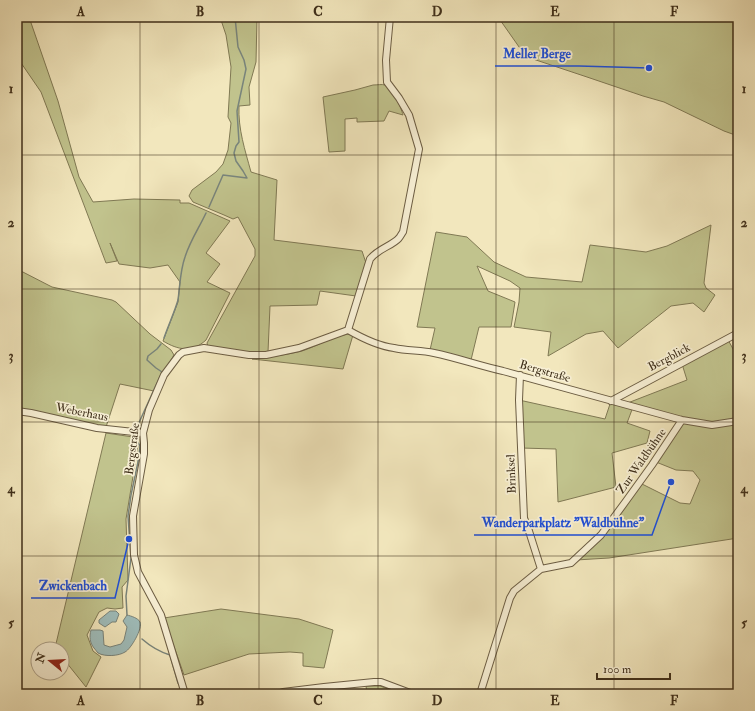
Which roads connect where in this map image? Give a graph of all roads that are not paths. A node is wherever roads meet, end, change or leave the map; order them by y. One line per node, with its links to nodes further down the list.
1 (390, 17): 2 (street)
2 (348, 330): 4 (street, Bergstraße); 9 (street, Bergstraße)
3 (738, 333): 5 (street, Bergblick)
4 (520, 375): 5 (street, Bergstraße); 10 (street, Brinksel)
5 (611, 401): 7 (street, Bergstraße)
6 (17, 412): 9 (street, Weberhaus)
7 (682, 420): 8 (street, Bergstraße); 10 (street, Zur Waldbühne)
8 (738, 421)
9 (143, 433): 11 (street, Bergstraße)
10 (541, 569): 14 (street, Zur Waldbühne)
11 (185, 694)
12 (276, 694): 13 (street)
13 (413, 694)
14 (480, 694)

